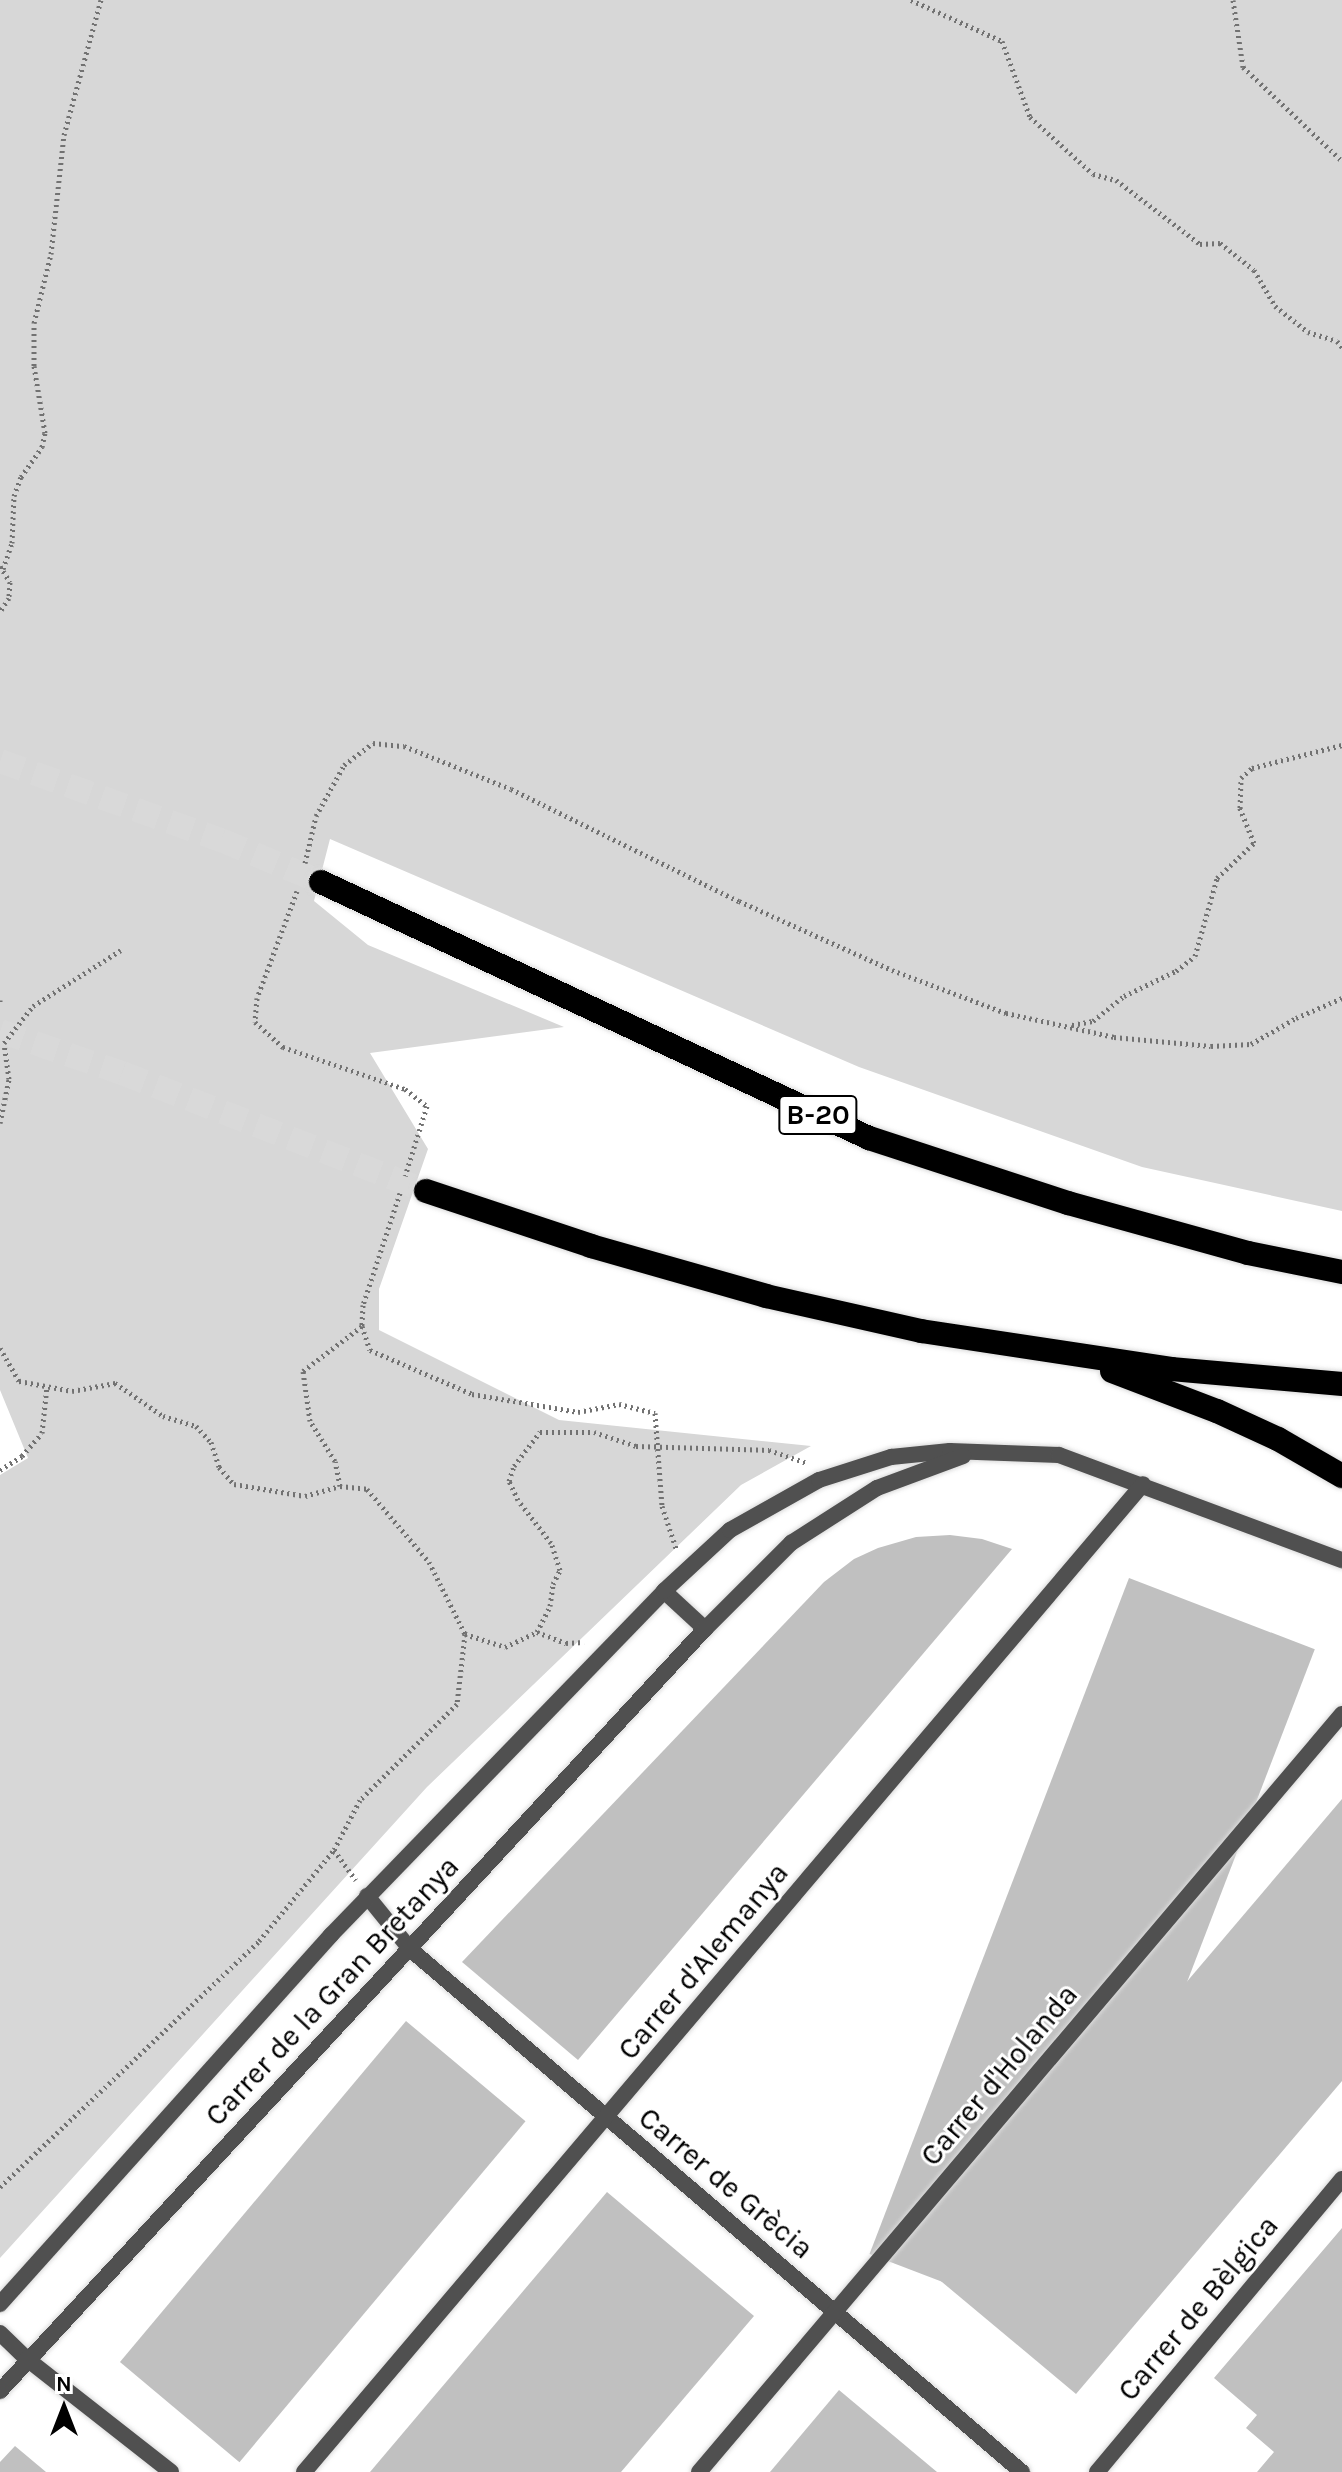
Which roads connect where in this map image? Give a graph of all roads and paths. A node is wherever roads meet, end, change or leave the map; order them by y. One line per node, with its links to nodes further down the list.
1 (101, 0): 6 (path)
2 (911, 0): 5 (path)
3 (1233, 0): 4 (path)
4 (1342, 161)
5 (1342, 347)
6 (2, 568): 7 (path)
7 (0, 612)
8 (1342, 745): 12 (path)
9 (309, 876): 12 (path); 16 (highway, B-20); 17 (path)
10 (121, 950): 13 (path)
11 (1342, 998): 12 (path)
12 (1071, 1026)
13 (2, 1041): 14 (path)
14 (0, 1123)
15 (426, 1191): 19 (highway)
16 (1342, 1272)
17 (362, 1326): 22 (path); 28 (path)
18 (0, 1348): 21 (path)
19 (1076, 1357): 20 (highway); 25 (highway)
20 (1342, 1384)
21 (47, 1386): 24 (path); 28 (path)
22 (656, 1445): 26 (path); 30 (path); 33 (path)
23 (980, 1450): 26 (street, Carrer de la Gran Bretanya); 27 (street, Carrer de la Gran Bretanya); 32 (street, Carrer de la Gran Bretanya)
24 (0, 1470)
25 (1342, 1476)
26 (819, 1480): 30 (street, Carrer de la Gran Bretanya)
27 (1143, 1484): 29 (street, Carrer de la Gran Bretanya); 40 (street, Carrer d'Alemanya)
28 (340, 1486): 34 (path)
29 (1342, 1560)
30 (685, 1572): 31 (street, Carrer de la Gran Bretanya)
31 (664, 1591): 32 (street); 35 (street, Carrer de la Gran Bretanya)
32 (705, 1629): 39 (street, Carrer de la Gran Bretanya)
33 (537, 1632): 34 (path); 35 (path)
34 (465, 1634): 37 (path)
35 (617, 1640): 38 (street, Carrer de la Gran Bretanya)
36 (1342, 1714): 44 (street, Carrer d'Holanda)
37 (334, 1850): 38 (path); 42 (path)
38 (367, 1896): 39 (street, Carrer de Grècia); 43 (street, Carrer de la Gran Bretanya)
39 (410, 1949): 40 (street, Carrer de Grècia); 46 (street, Carrer de la Gran Bretanya)
40 (607, 2118): 44 (street, Carrer de Grècia); 49 (street, Carrer d'Alemanya)
41 (1342, 2179): 52 (street, Carrer de Bèlgica)
42 (0, 2187)
43 (0, 2304)
44 (835, 2312): 50 (street, Carrer d'Holanda); 51 (street, Carrer de Grècia)
45 (0, 2333): 46 (street)
46 (27, 2359): 47 (street, Carrer de la Gran Bretanya); 48 (street)
47 (0, 2391)
48 (171, 2472)
49 (304, 2472)
50 (699, 2472)
51 (1022, 2472)
52 (1097, 2472)

